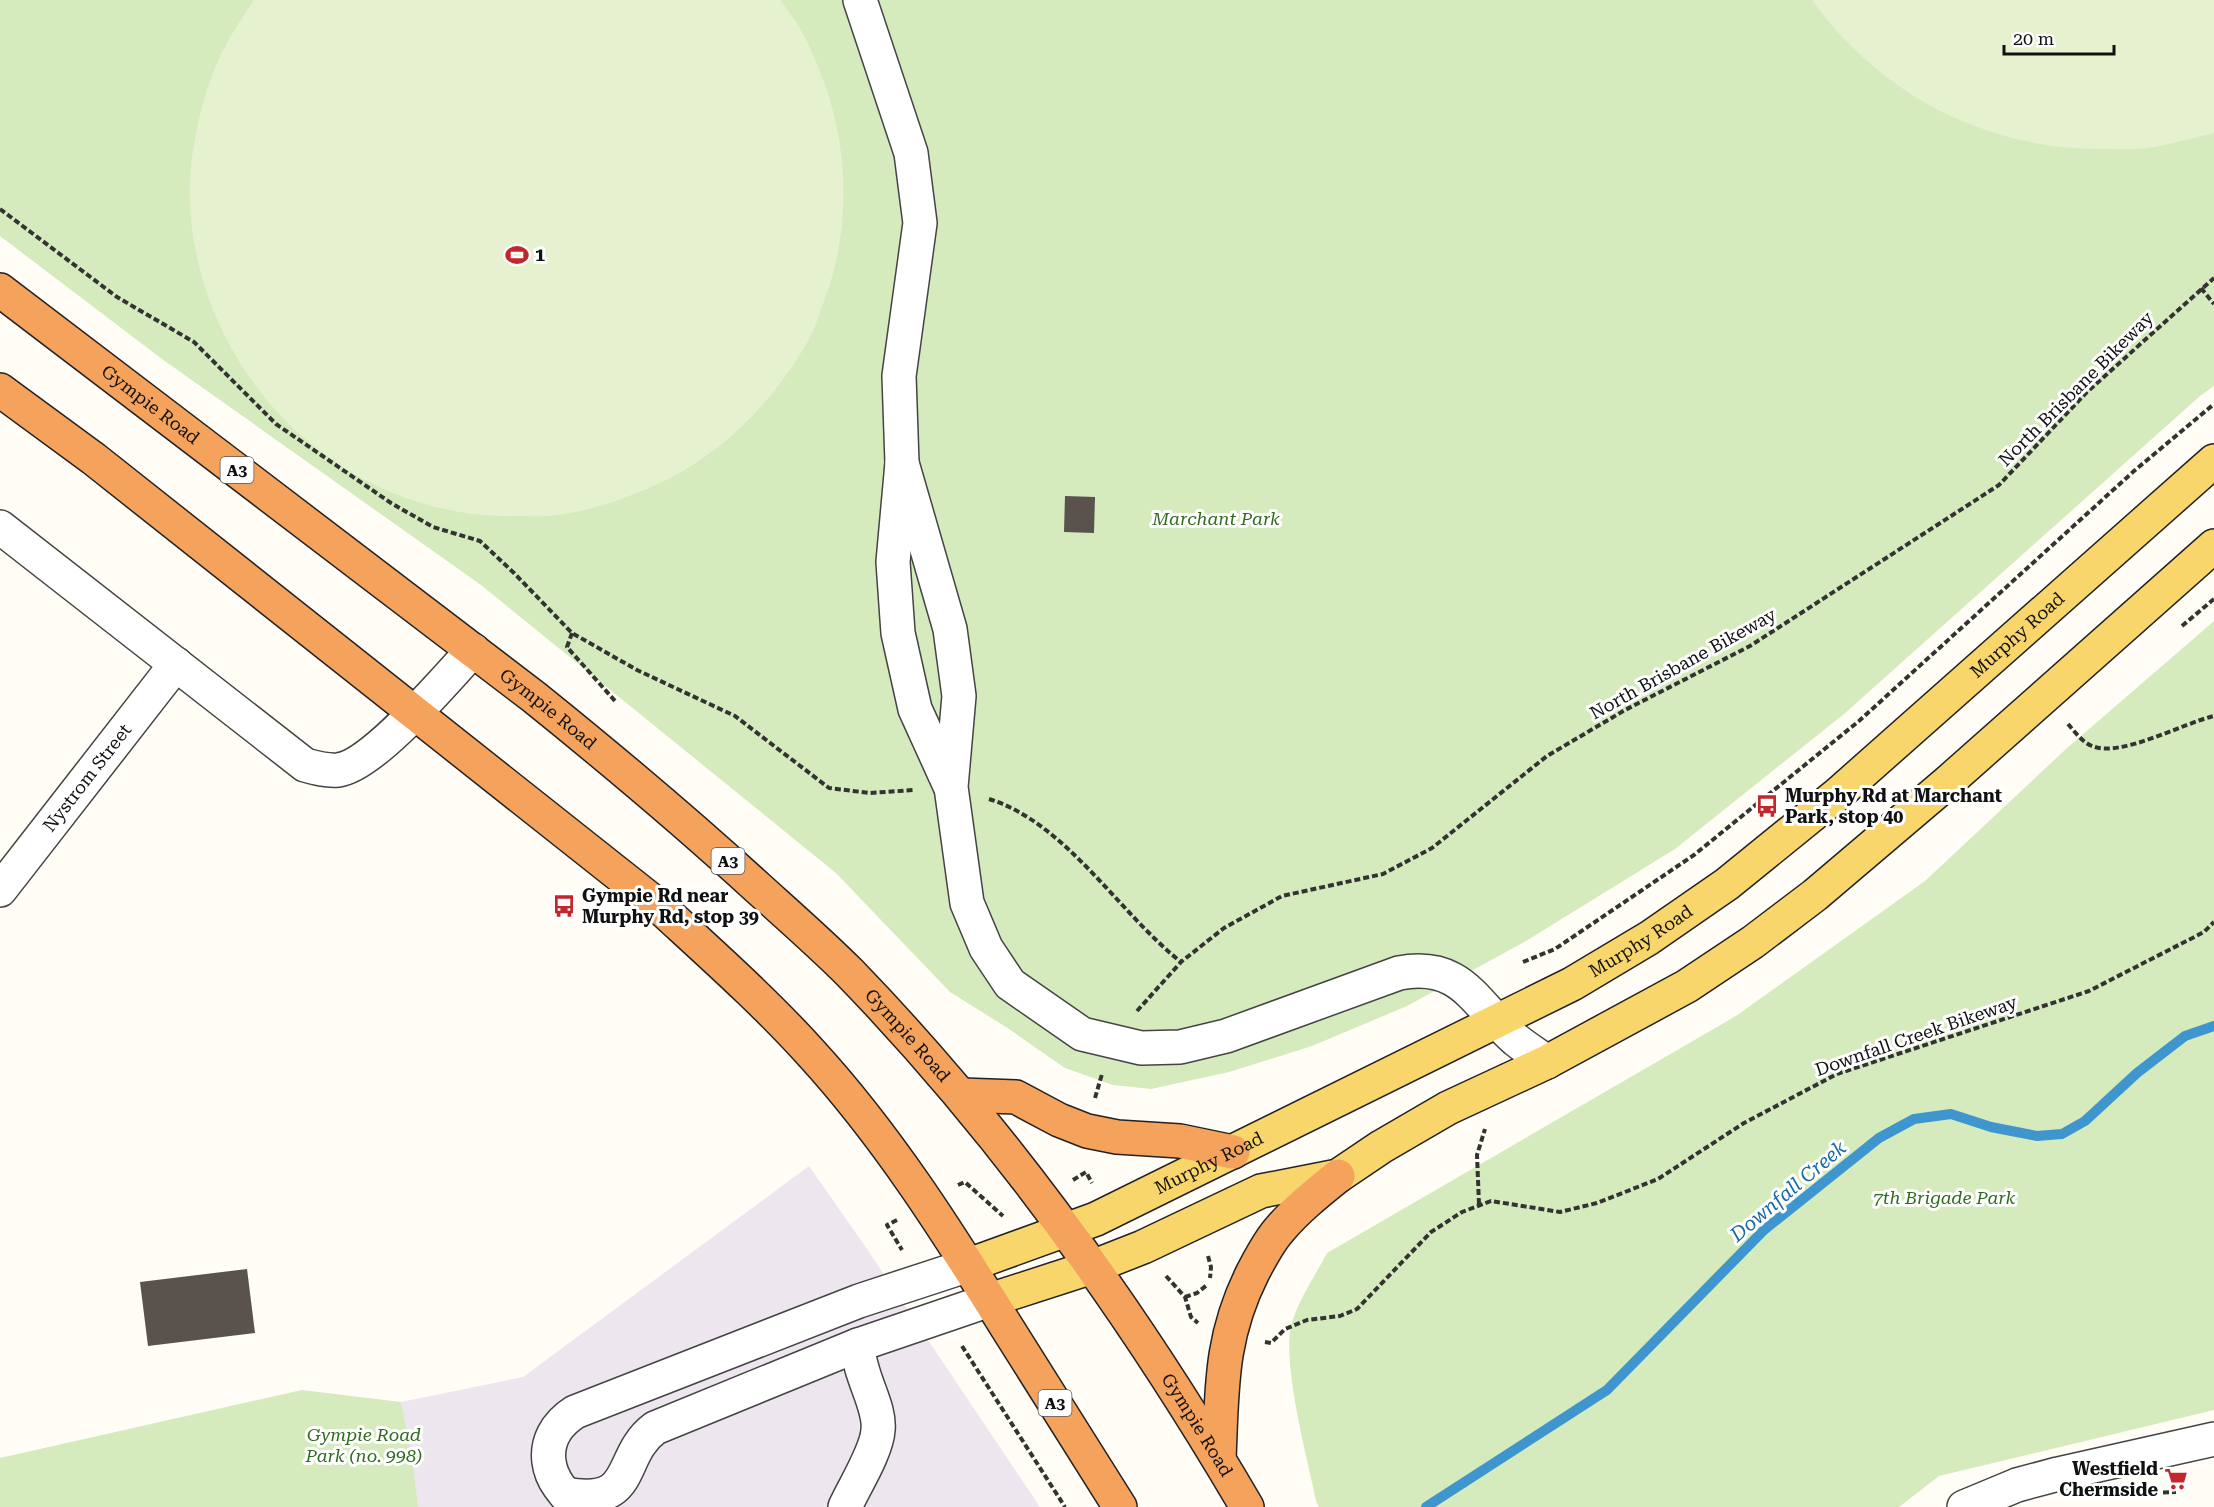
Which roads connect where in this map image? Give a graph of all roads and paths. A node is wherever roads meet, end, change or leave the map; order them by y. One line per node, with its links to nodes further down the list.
1 (860, 0): 10 (street)
2 (0, 209): 15 (path)
3 (2214, 278): 4 (path, North Brisbane Bikeway)
4 (2201, 288): 6 (path); 25 (path, North Brisbane Bikeway)
5 (0, 290): 16 (highway, Gympie Road / A3)
6 (2214, 304)
7 (0, 390): 19 (highway, A3)
8 (2214, 404): 26 (path)
9 (2214, 461): 27 (main road, Murphy Road)
10 (902, 463): 22 (street); 22 (street)
11 (0, 527): 17 (street)
12 (2214, 546): 29 (main road)
13 (2214, 599): 14 (path)
14 (2179, 628)
15 (572, 633): 18 (path); 22 (path)
16 (473, 650): 19 (street); 31 (highway, Gympie Road / A3)
17 (176, 664): 19 (street); 23 (street, Nystrom Street)
18 (615, 701)
19 (415, 714): 43 (highway, A3)
20 (2214, 716): 21 (path)
21 (2065, 721)
22 (951, 787): 25 (path); 28 (street)
23 (0, 890)
24 (2214, 922): 37 (path, Downfall Creek Bikeway)
25 (1181, 962): 28 (path, North Brisbane Bikeway)
26 (1523, 962)
27 (1498, 1021): 28 (street); 29 (street); 32 (main road, Murphy Road)
28 (1111, 1042)
29 (1547, 1062): 30 (main road)
30 (1497, 1085): 33 (main road); 37 (path)
31 (962, 1095): 32 (highway); 41 (highway, Gympie Road / A3)
32 (1233, 1152): 41 (main road, Murphy Road)
33 (1338, 1176): 40 (main road); 53 (highway)
34 (1072, 1181): 36 (path)
35 (952, 1189): 39 (path)
36 (1096, 1190)
37 (1479, 1205): 49 (path, Downfall Creek Bikeway)
38 (900, 1218): 42 (path)
39 (1008, 1220)
40 (1196, 1222): 44 (main road); 46 (path)
41 (1066, 1231): 43 (main road, Murphy Road); 44 (highway, Gympie Road / A3)
42 (903, 1252)
43 (969, 1265): 47 (highway, A3); 54 (street)
44 (1092, 1267): 47 (main road); 53 (highway, Gympie Road / A3)
45 (1161, 1270): 46 (path)
46 (1185, 1297): 48 (path)
47 (990, 1300): 51 (street); 57 (highway, A3)
48 (1204, 1325)
49 (1256, 1341)
50 (960, 1344): 56 (path)
51 (858, 1345): 54 (street); 55 (street)
52 (2214, 1440): 59 (street)
53 (1219, 1459): 58 (highway, Gympie Road / A3)
54 (574, 1500)
55 (845, 1507)
56 (1065, 1507)
57 (1120, 1507)
58 (1247, 1507)
59 (1964, 1507)

